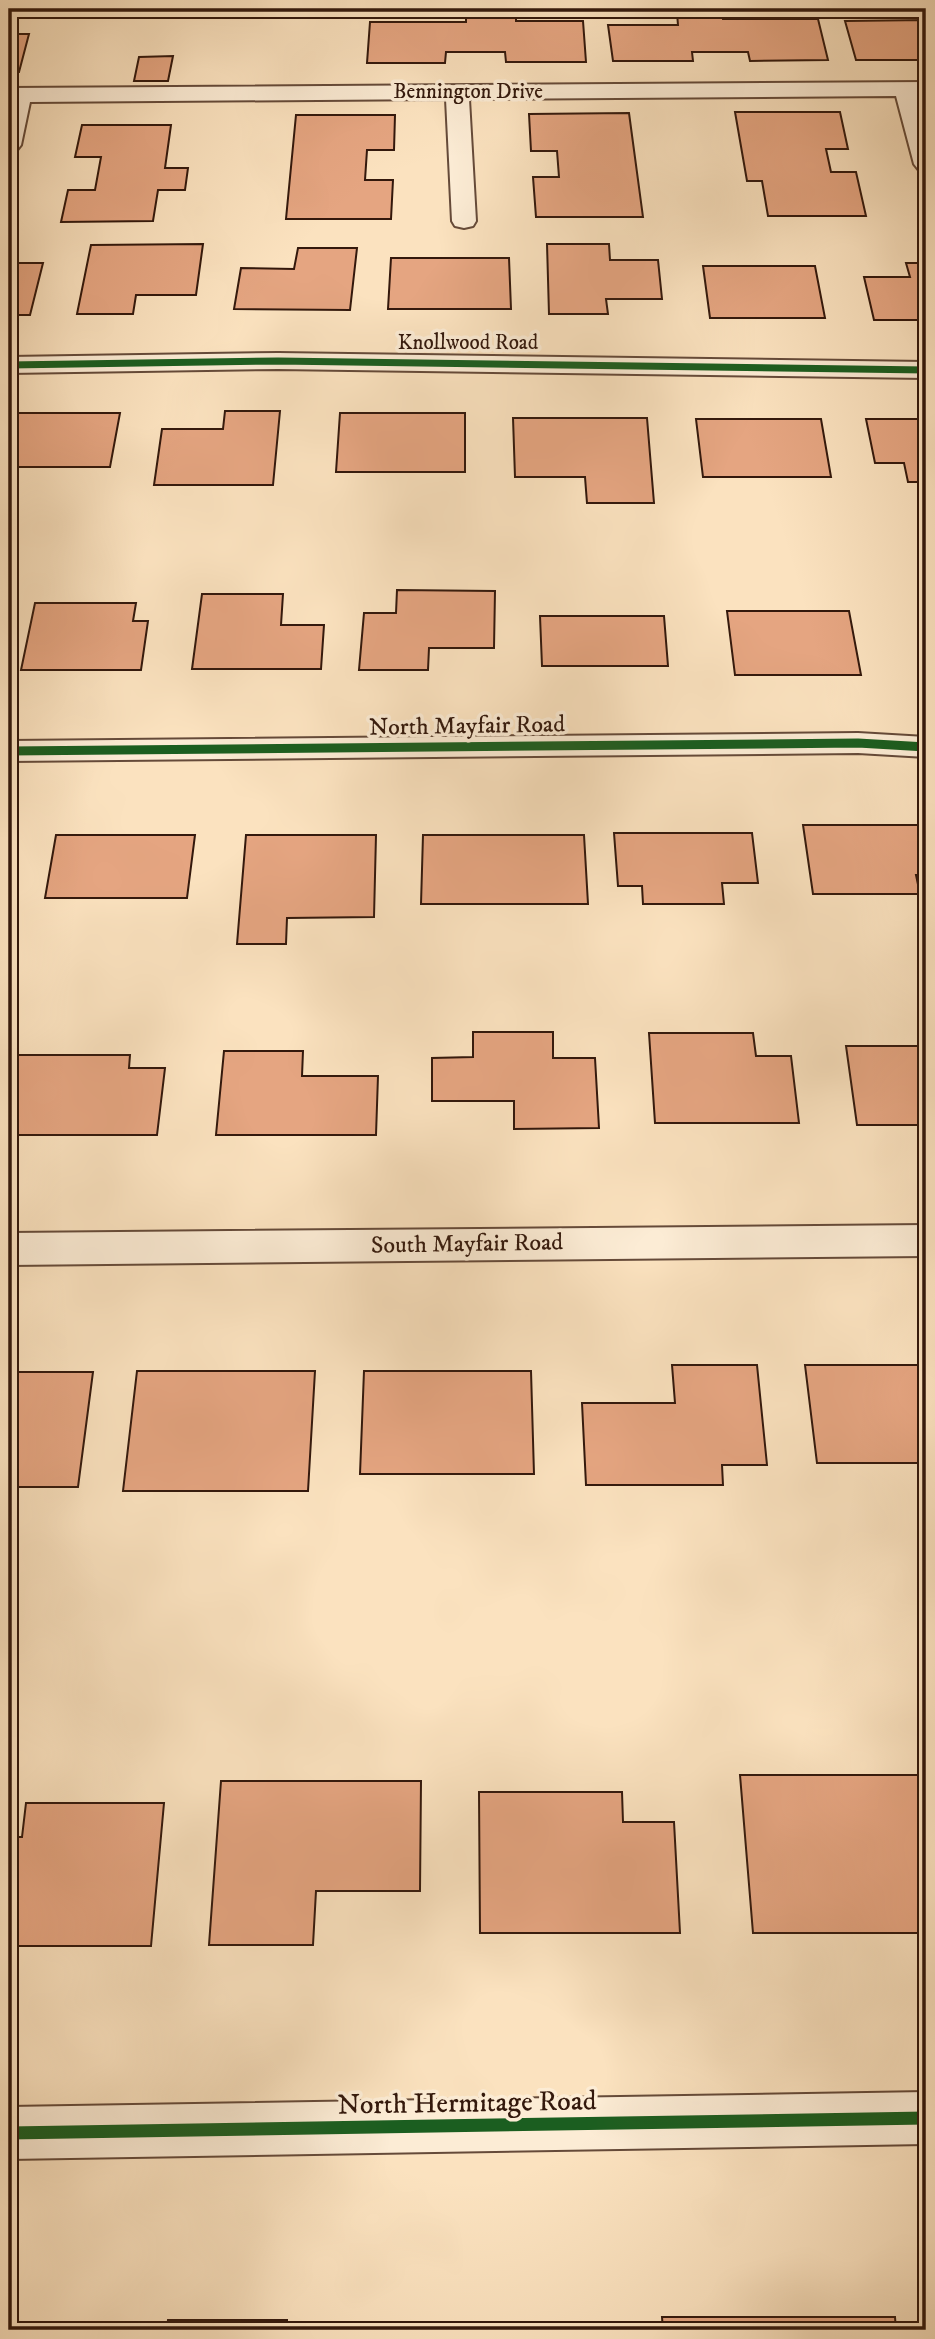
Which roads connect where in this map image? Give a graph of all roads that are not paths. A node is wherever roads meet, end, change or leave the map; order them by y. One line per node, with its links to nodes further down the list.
1 (916, 89): 2 (street, Bennington Drive); 5 (street)
2 (457, 92): 3 (street, Bennington Drive); 6 (street)
3 (14, 95): 4 (street)
4 (9, 145)
5 (926, 164)
6 (464, 221)
7 (9, 365): 8 (street, Knollwood Road)
8 (926, 370)
9 (926, 747): 10 (street, North Mayfair Road)
10 (9, 751)
11 (926, 1240): 12 (street, South Mayfair Road)
12 (9, 1249)
13 (926, 2118): 14 (street, North Hermitage Road)
14 (9, 2133)

